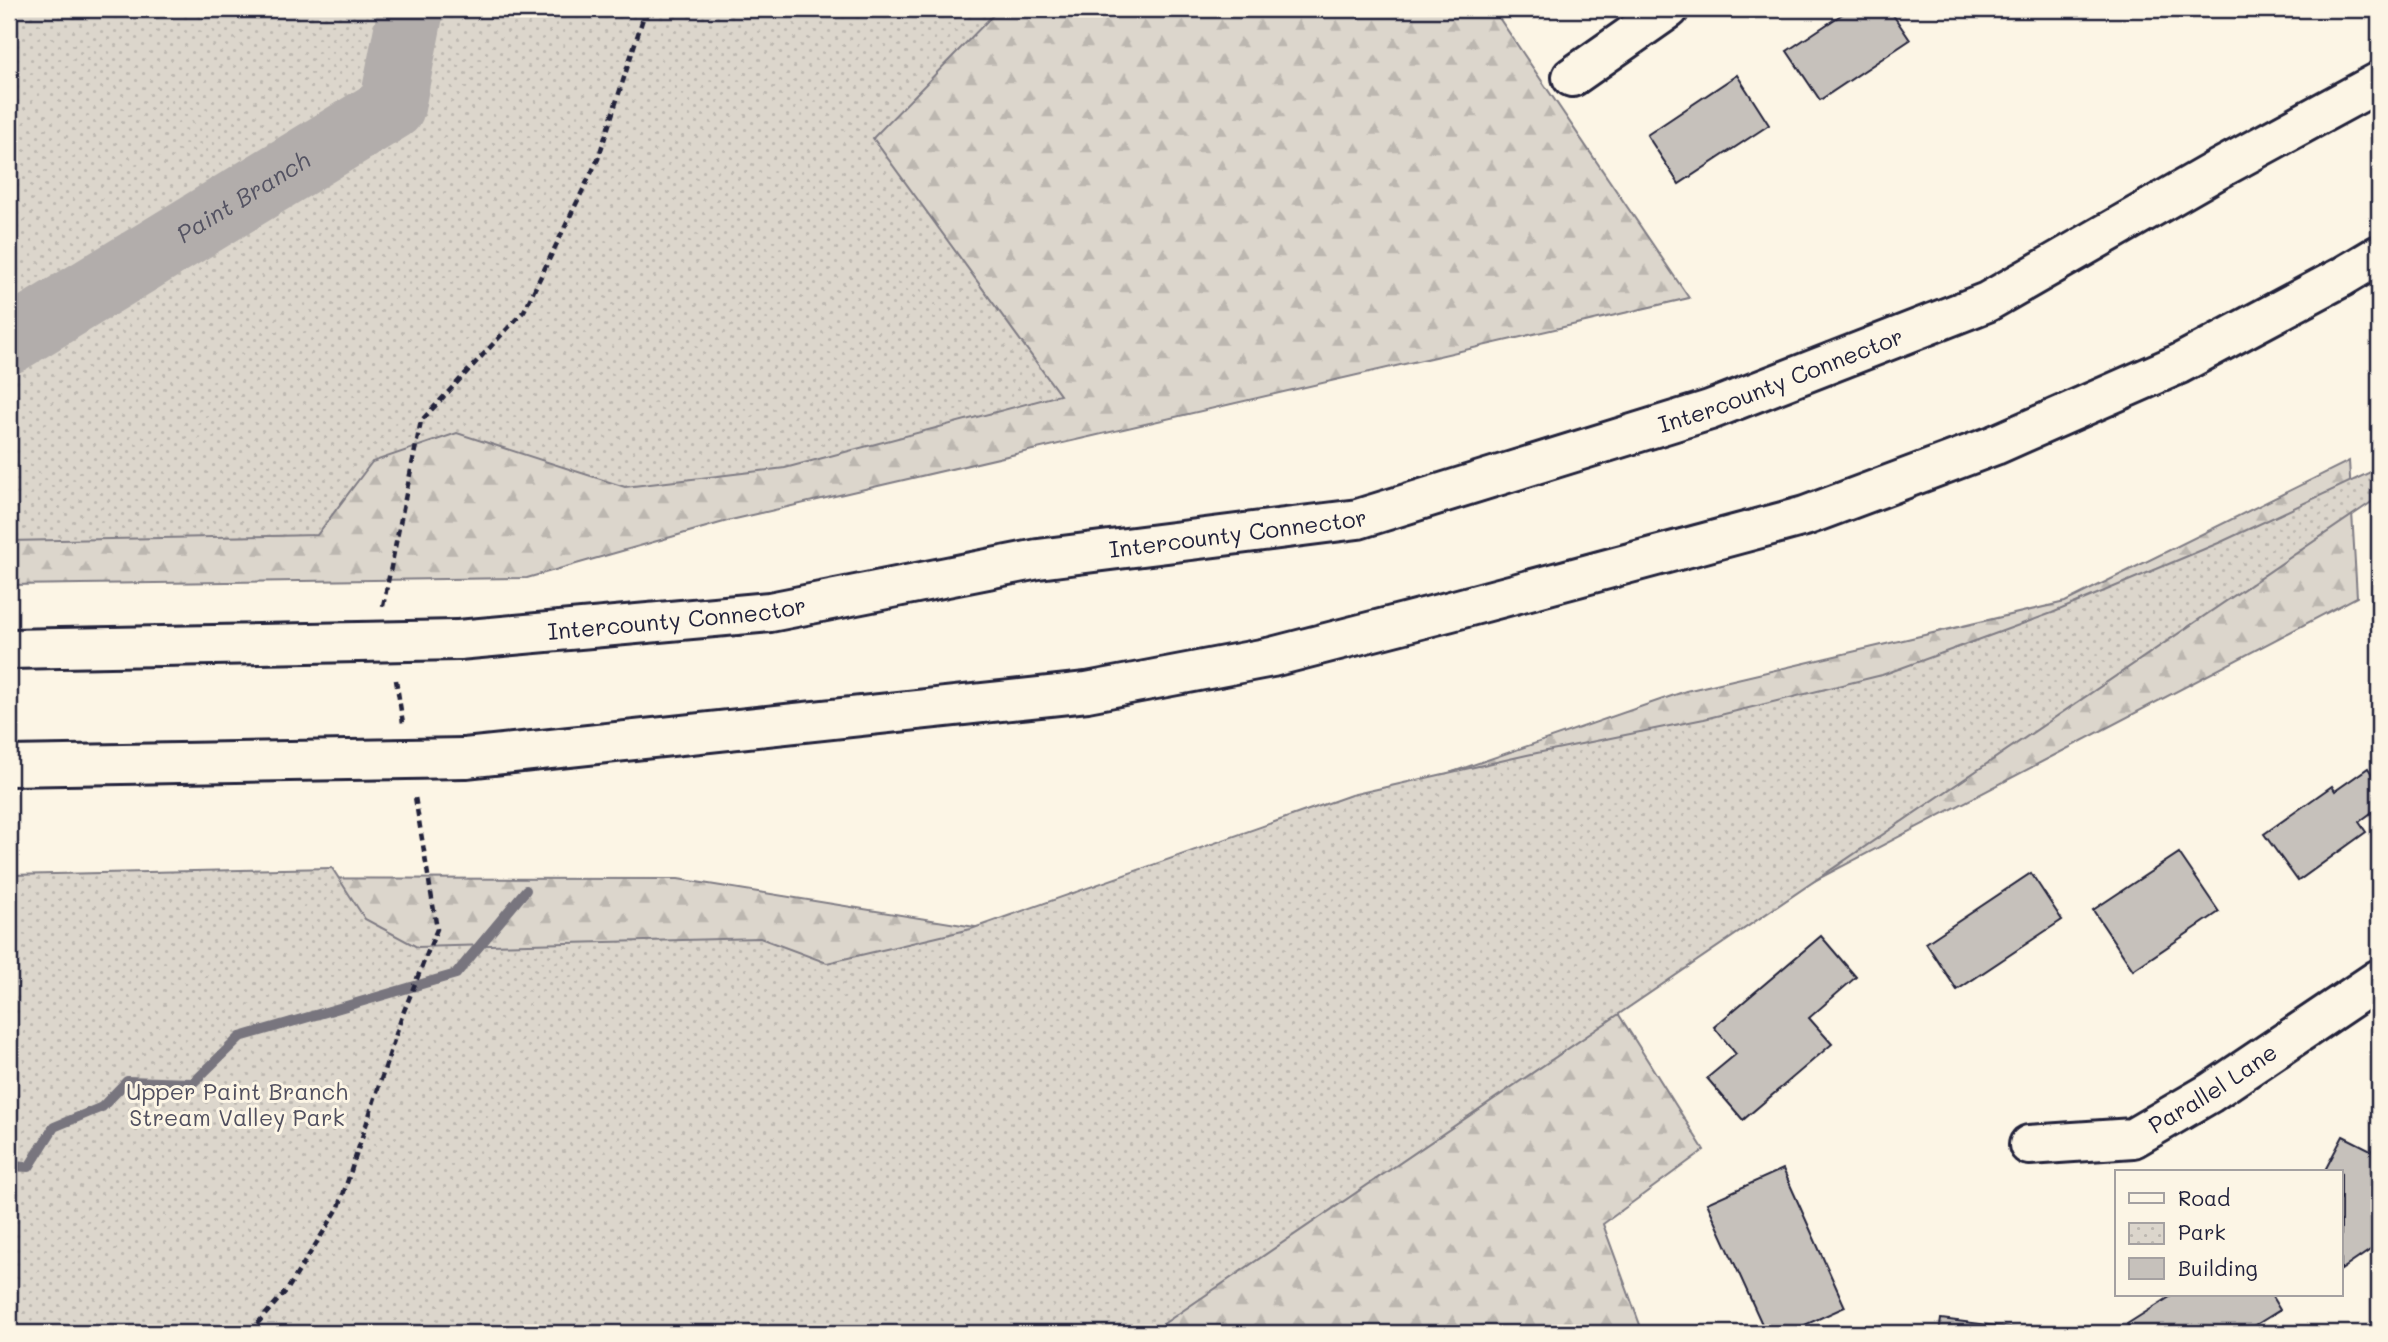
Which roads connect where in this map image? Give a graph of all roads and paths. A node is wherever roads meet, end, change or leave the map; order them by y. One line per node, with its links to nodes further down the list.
1 (1669, 9): 2 (main road)
2 (1572, 77)
3 (2379, 82): 5 (main road, Intercounty Connector, bridge)
4 (2379, 255): 6 (main road, bridge)
5 (9, 649)
6 (9, 766)
7 (2379, 979): 8 (main road, Parallel Lane)
8 (2029, 1144)

